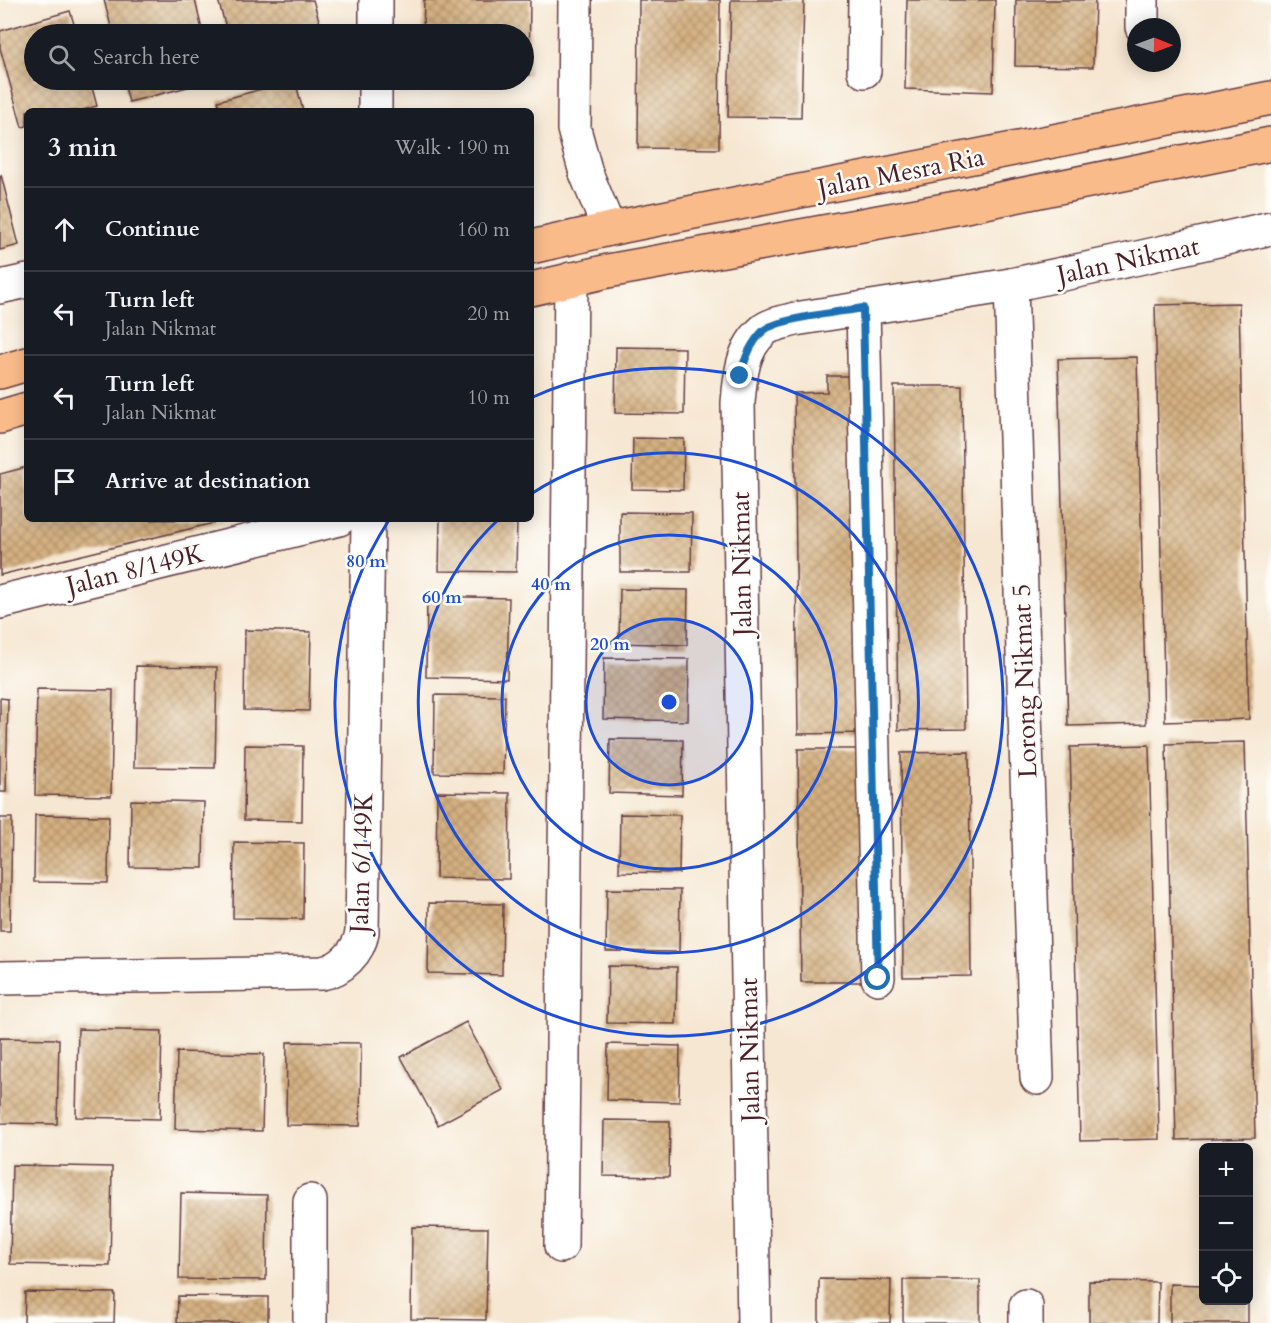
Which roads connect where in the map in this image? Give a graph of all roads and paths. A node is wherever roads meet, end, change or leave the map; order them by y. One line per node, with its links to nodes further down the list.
1 (376, 0): 6 (street)
2 (575, 0): 13 (street)
3 (865, 0): 7 (street)
4 (1142, 0): 5 (street)
5 (1142, 18)
6 (376, 24)
7 (864, 71)
8 (375, 90): 10 (street)
9 (1271, 98): 13 (main road, Jalan Mesra Ria)
10 (375, 108)
11 (1271, 144): 15 (main road, Jalan Mesra Ria)
12 (1271, 228): 17 (street, Jalan Nikmat)
13 (609, 229): 14 (main road, Jalan Mesra Ria)
14 (534, 246)
15 (571, 279): 19 (main road, Jalan Mesra Ria); 32 (street)
16 (24, 282): 18 (street)
17 (1011, 285): 20 (street, Jalan Nikmat); 30 (street, Lorong Nikmat 5)
18 (0, 287)
19 (534, 288)
20 (863, 308): 29 (street); 34 (street, Jalan Nikmat)
21 (24, 365): 22 (main road)
22 (0, 372)
23 (24, 410): 24 (main road)
24 (0, 417)
25 (327, 522): 27 (street, Jalan 8/149K)
26 (368, 522): 28 (street, Jalan 6/149K)
27 (0, 603)
28 (0, 978)
29 (878, 978)
30 (1037, 1078)
31 (310, 1201): 33 (street)
32 (561, 1246)
33 (309, 1323)
34 (754, 1323)

